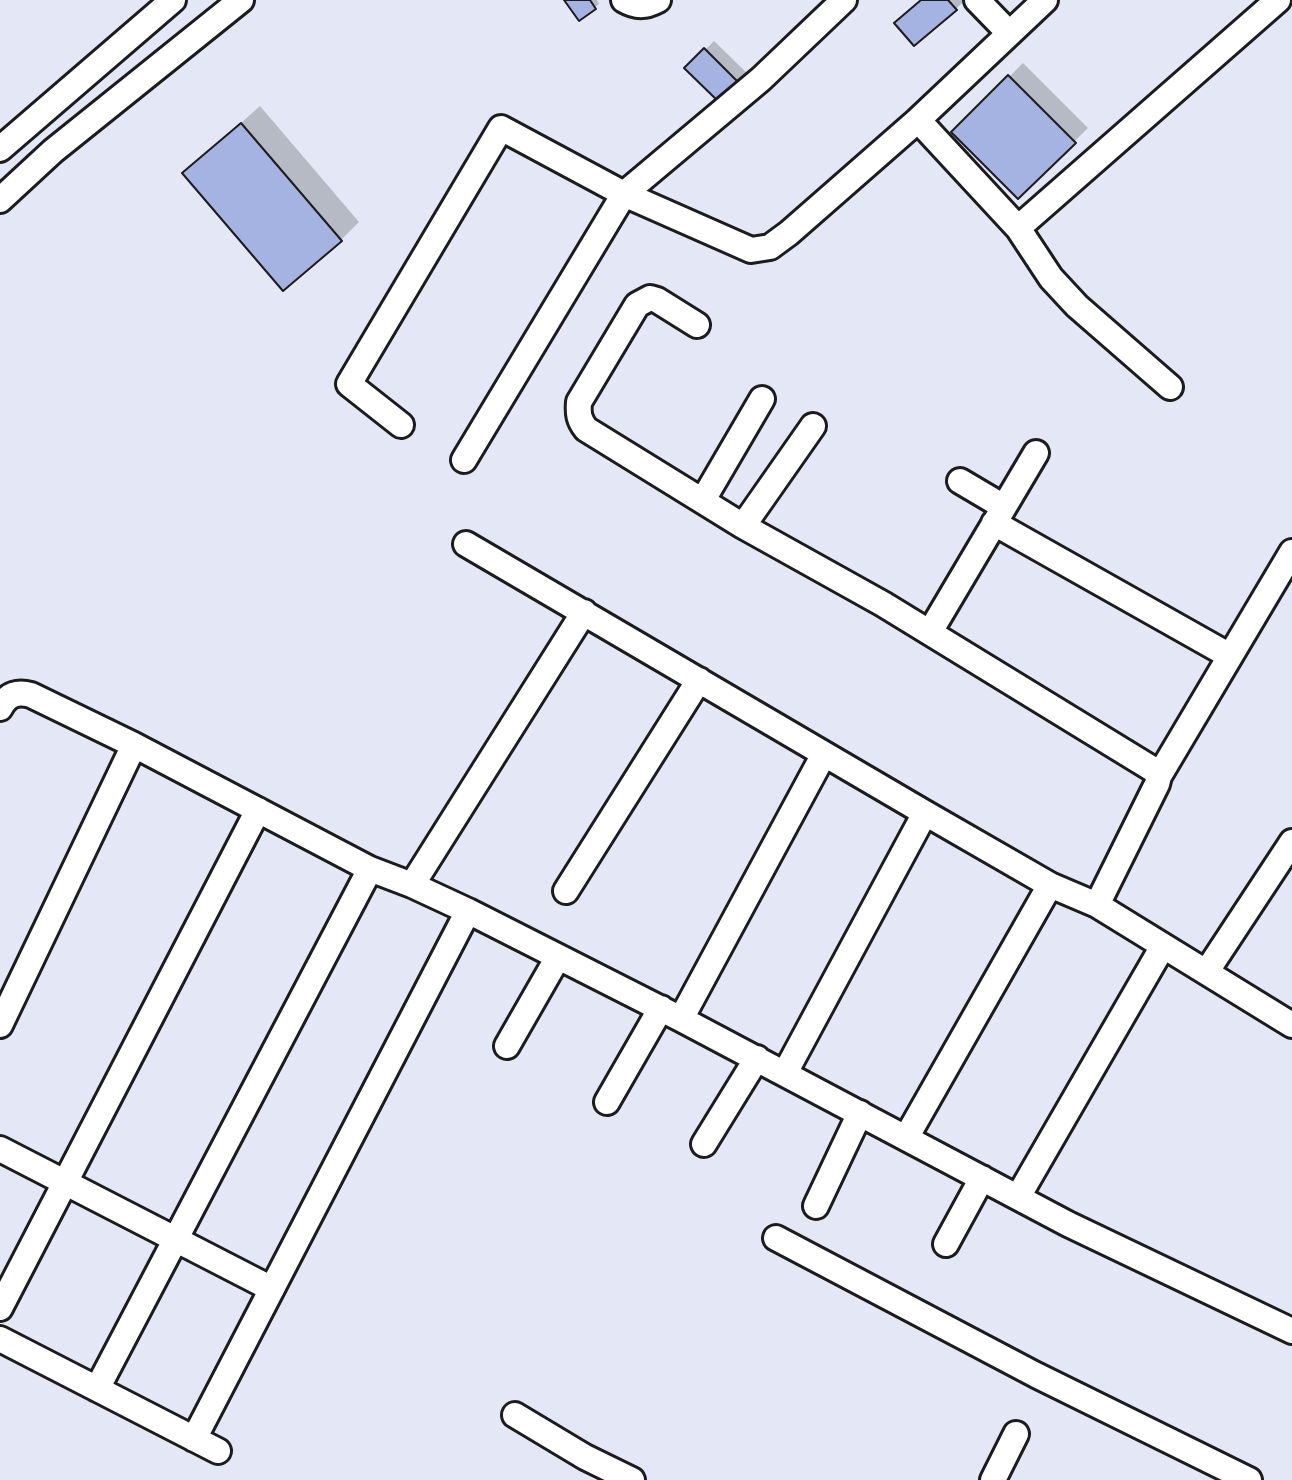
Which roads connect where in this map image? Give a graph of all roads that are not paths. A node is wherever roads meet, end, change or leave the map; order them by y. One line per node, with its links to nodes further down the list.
1 (173, 0): 11 (street)
2 (241, 0): 13 (street)
3 (624, 0): 4 (street)
4 (657, 0)
5 (844, 0): 12 (street)
6 (977, 0): 9 (street)
7 (1045, 0): 9 (street)
8 (1278, 0): 14 (street)
9 (1009, 33): 10 (street)
10 (918, 120): 12 (street); 14 (street)
11 (0, 149)
12 (624, 194): 18 (street); 21 (street)
13 (0, 200)
14 (1018, 228): 16 (street)
15 (697, 325): 23 (street)
16 (1170, 387)
17 (762, 399): 23 (street)
18 (401, 425)
19 (813, 426): 25 (street)
20 (1036, 453): 24 (street)
21 (464, 460)
22 (960, 481): 24 (street)
23 (703, 500): 25 (street)
24 (999, 515): 29 (street); 30 (street)
25 (743, 526): 29 (street)
26 (466, 544): 28 (street)
27 (1290, 560): 30 (street)
28 (584, 612): 31 (street); 40 (street)
29 (929, 632): 35 (street)
30 (1230, 656): 35 (street)
31 (699, 680): 34 (street); 42 (street)
32 (0, 708): 33 (street)
33 (134, 745): 36 (street); 49 (street)
34 (824, 754): 37 (street); 48 (street)
35 (1159, 776): 43 (street)
36 (258, 810): 39 (street); 60 (street)
37 (925, 814): 41 (street); 53 (street)
38 (1292, 842): 47 (street)
39 (370, 869): 40 (street); 64 (street)
40 (412, 885): 44 (street)
41 (1050, 885): 43 (street); 56 (street)
42 (566, 891)
43 (1097, 905): 45 (street)
44 (468, 911): 46 (street); 66 (street)
45 (1163, 946): 47 (street); 61 (street)
46 (558, 957): 48 (street); 51 (street)
47 (1207, 971): 50 (street)
48 (671, 1014): 52 (street); 54 (street)
49 (0, 1025)
50 (1292, 1025)
51 (508, 1046)
52 (757, 1058): 53 (street); 57 (street)
53 (785, 1073): 55 (street)
54 (607, 1102)
55 (860, 1113): 56 (street); 62 (street)
56 (906, 1138): 59 (street)
57 (705, 1144)
58 (0, 1149): 60 (street)
59 (982, 1178): 61 (street); 65 (street)
60 (65, 1182): 64 (street); 67 (street)
61 (1018, 1197): 68 (street)
62 (816, 1206)
63 (776, 1238): 77 (street)
64 (176, 1239): 66 (street); 70 (street)
65 (946, 1244)
66 (272, 1289): 73 (street)
67 (0, 1308)
68 (1292, 1331)
69 (0, 1339): 70 (street)
70 (97, 1389): 73 (street)
71 (515, 1415): 75 (street)
72 (1016, 1434): 76 (street)
73 (194, 1439): 74 (street)
74 (218, 1451)
75 (632, 1480)
76 (993, 1480)
77 (1249, 1480)

